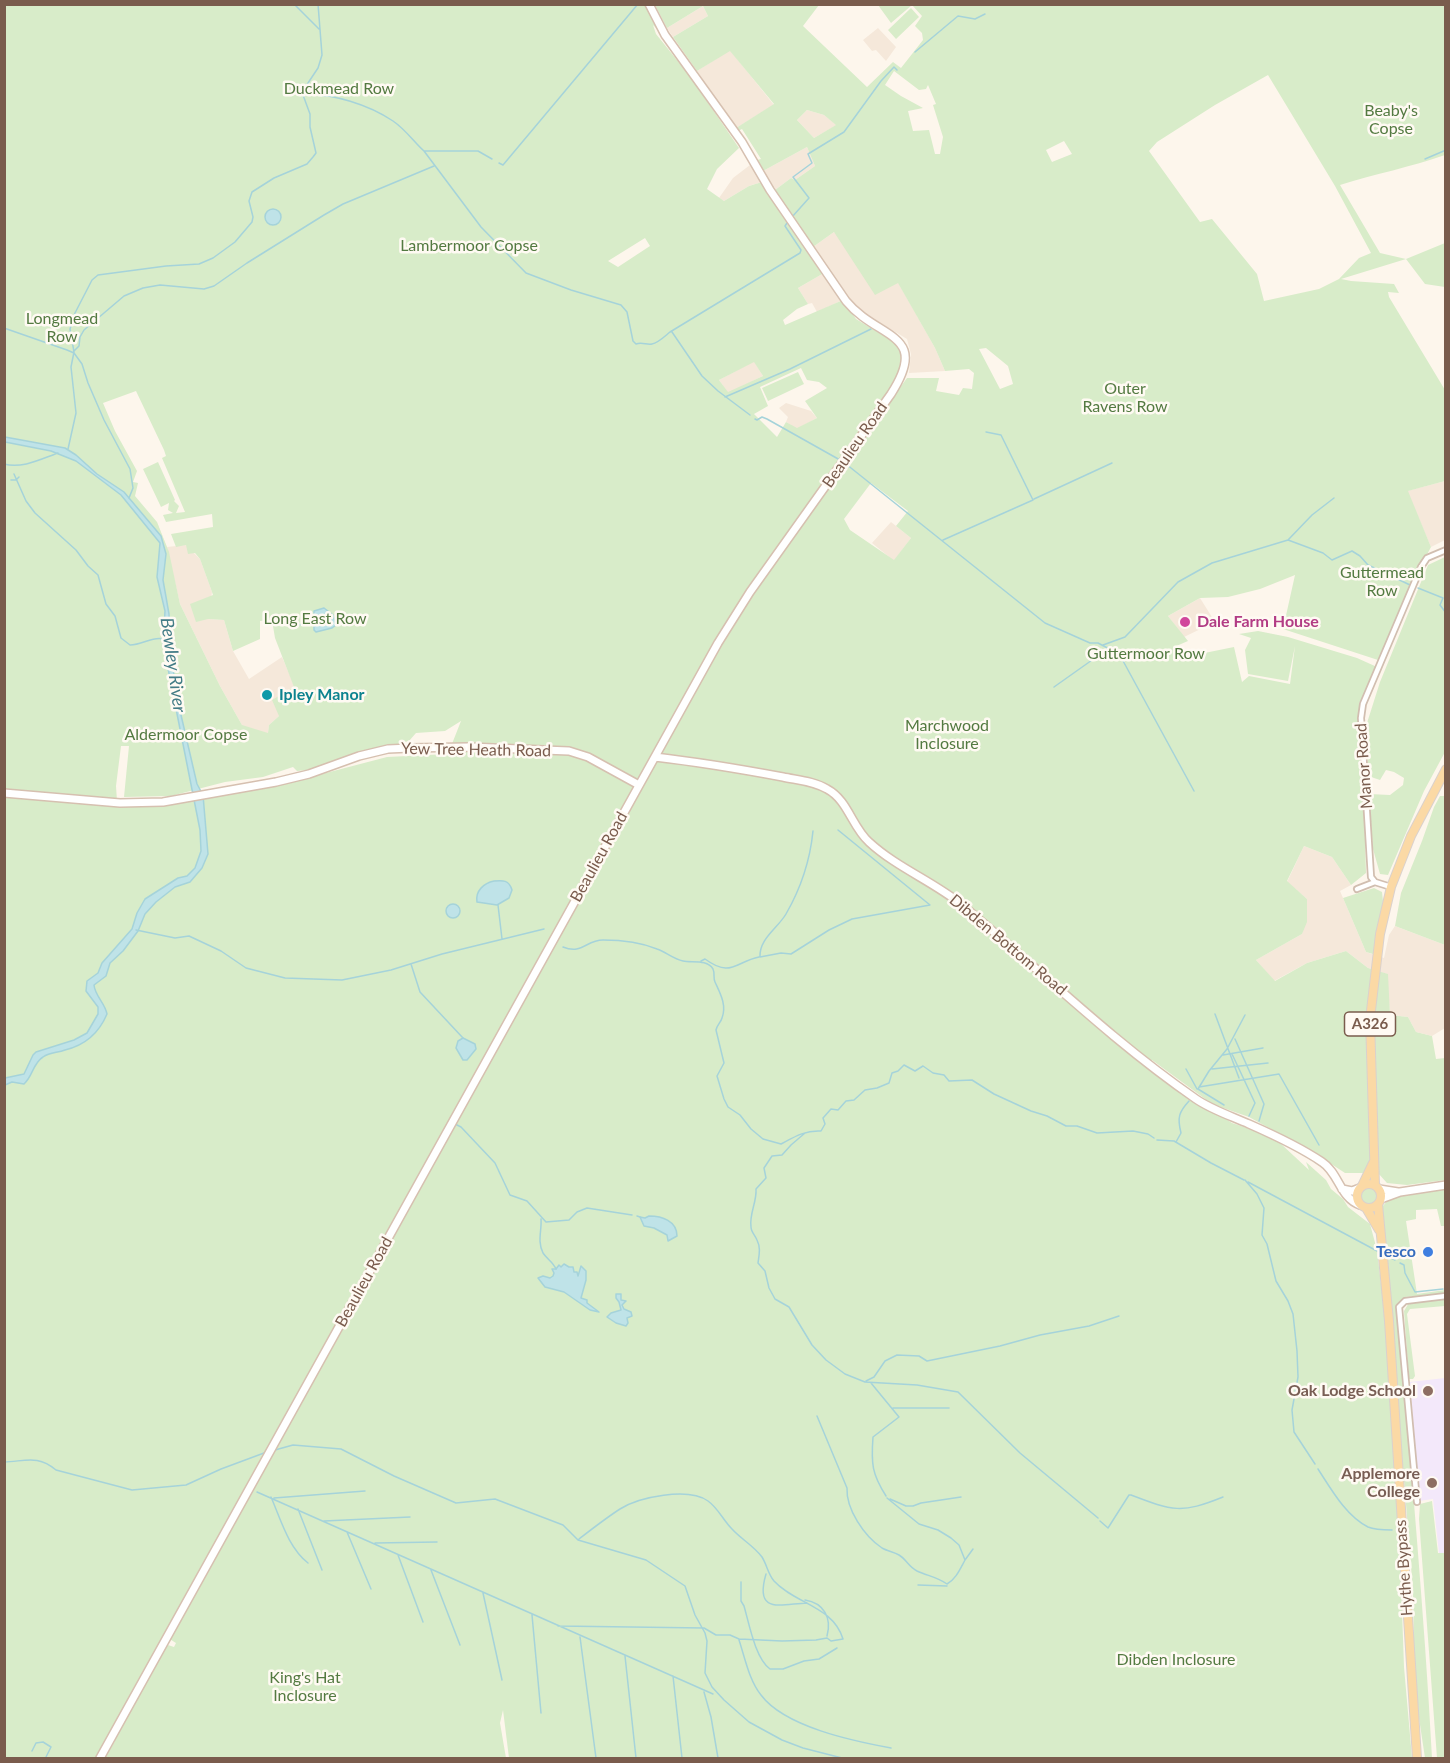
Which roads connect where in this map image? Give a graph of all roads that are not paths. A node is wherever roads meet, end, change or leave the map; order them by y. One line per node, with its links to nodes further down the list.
1 (649, 4): 3 (street, Beaulieu Road)
2 (1446, 550): 7 (street, Manor Road)
3 (655, 757): 5 (street, Beaulieu Road); 14 (street, Dibden Bottom Road)
4 (1446, 769): 8 (main road, A326)
5 (639, 785): 6 (street, Yew Tree Heath Road); 21 (street, Beaulieu Road)
6 (4, 793)
7 (1375, 882): 8 (street); 9 (street)
8 (1391, 887): 10 (main road, A326)
9 (1357, 889)
10 (1373, 1162): 12 (main road, A326); 13 (main road, A326)
11 (1446, 1185): 15 (street)
12 (1361, 1187): 13 (main road); 14 (street); 17 (main road)
13 (1377, 1187): 15 (street); 16 (main road)
14 (1342, 1189): 17 (street, Dibden Bottom Road)
15 (1400, 1192): 16 (street)
16 (1380, 1202): 17 (main road); 18 (main road, Hythe Bypass)
17 (1363, 1206): 18 (main road, Hythe Bypass)
18 (1381, 1234): 22 (main road, Hythe Bypass)
19 (1446, 1296): 20 (street)
20 (1417, 1502)
21 (100, 1758)
22 (1417, 1758)

